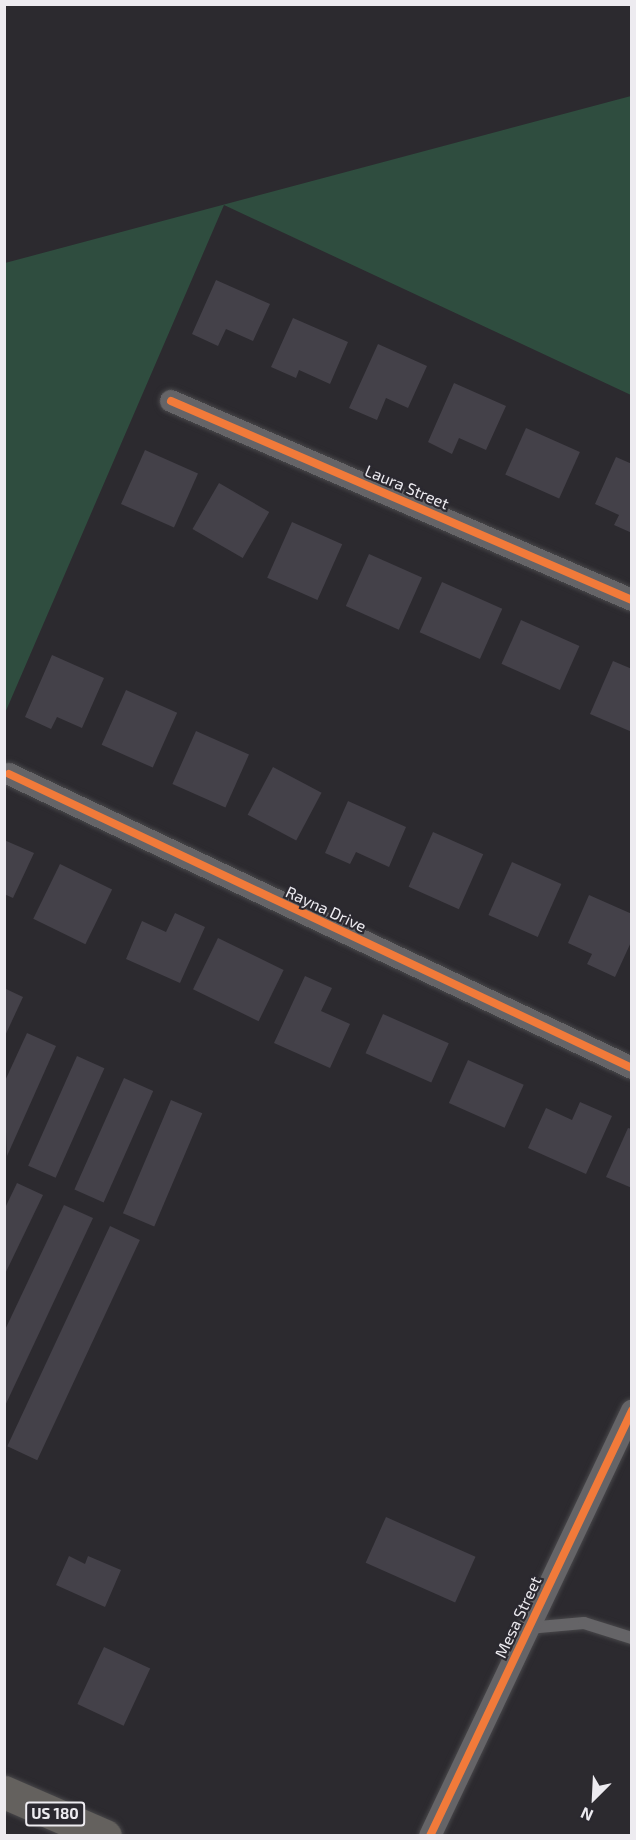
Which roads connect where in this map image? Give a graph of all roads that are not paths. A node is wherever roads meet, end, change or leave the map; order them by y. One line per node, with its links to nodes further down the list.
1 (171, 401): 2 (street, Laura Street)
2 (632, 600)
3 (9, 774): 4 (street, Rayna Drive)
4 (632, 1068)
5 (632, 1411): 6 (street, Mesa Street)
6 (527, 1628): 7 (lane); 10 (street, Mesa Street)
7 (632, 1638)
8 (4, 1792): 9 (main road, US 180)
9 (105, 1836)
10 (430, 1836)

